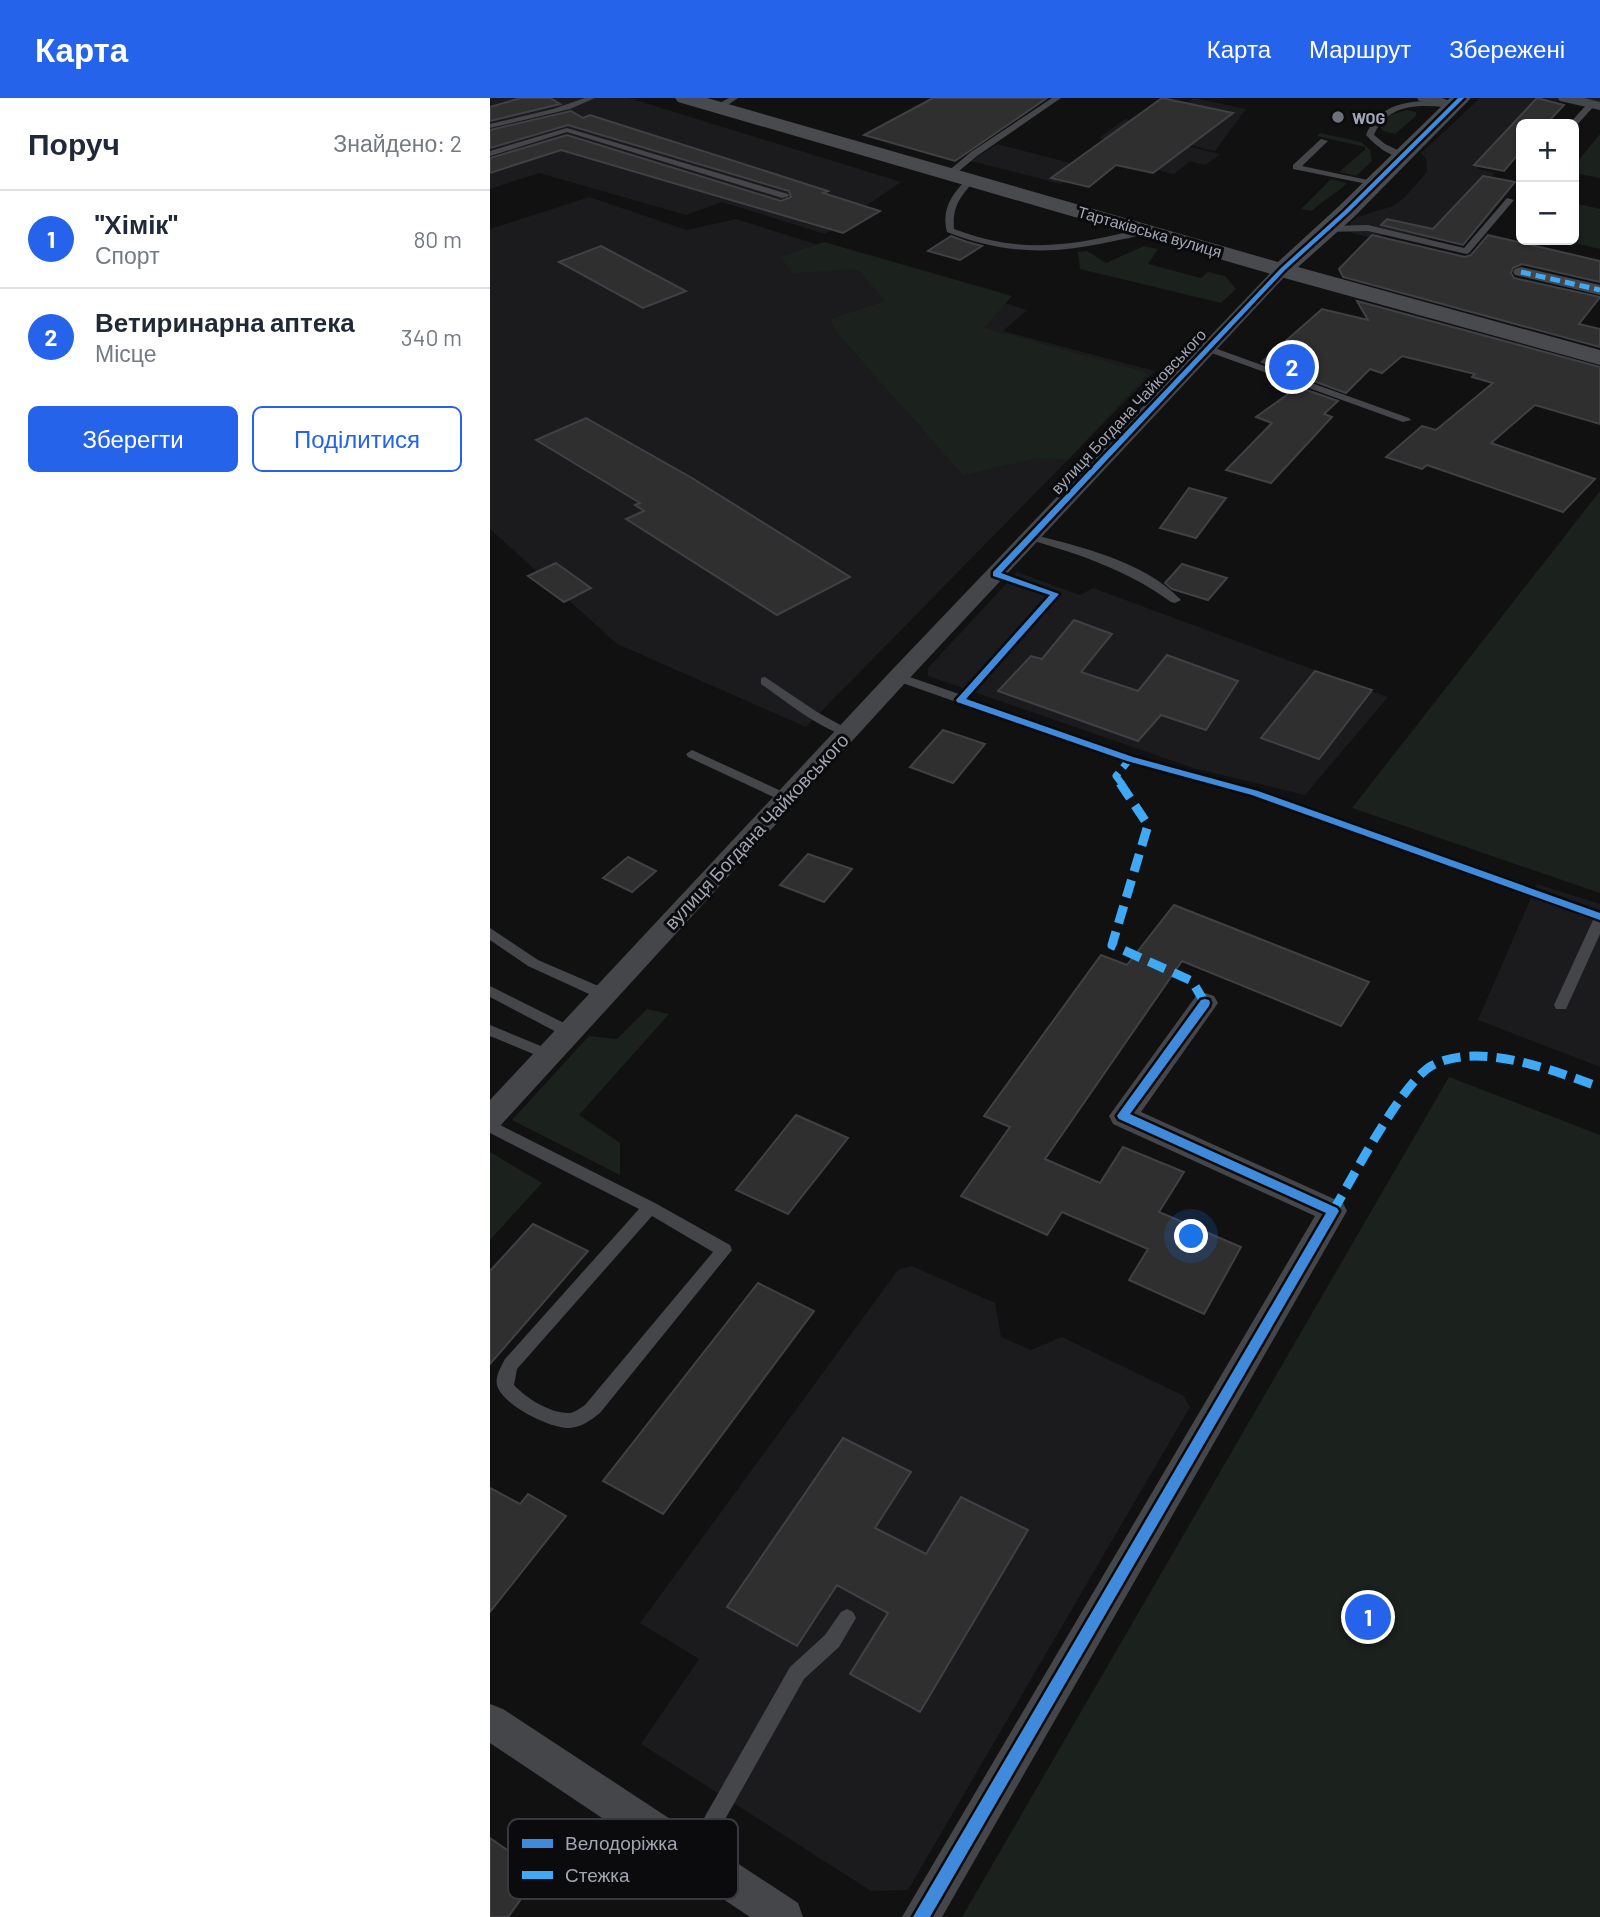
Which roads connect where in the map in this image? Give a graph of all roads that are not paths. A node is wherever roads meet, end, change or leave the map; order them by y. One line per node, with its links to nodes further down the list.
1 (591, 98): 8 (lane)
2 (1056, 98): 15 (lane)
3 (1424, 98): 6 (street)
4 (1565, 98): 7 (street)
5 (710, 101): 15 (street, Тартаківська вулиця)
6 (1455, 103): 14 (street); 14 (lane)
7 (1596, 105): 9 (lane)
8 (571, 108): 10 (lane); 11 (lane)
9 (1579, 119)
10 (490, 126)
11 (567, 130): 13 (lane); 17 (lane)
12 (1324, 141): 16 (lane)
13 (490, 154)
14 (1403, 156): 16 (street)
15 (961, 177): 20 (street, Тартаківська вулиця); 20 (lane)
16 (1374, 184): 19 (street)
17 (785, 196)
18 (1510, 200): 19 (lane)
19 (1327, 229): 21 (street)
20 (1147, 230): 21 (street, Тартаківська вулиця)
21 (1283, 269): 24 (street, вулиця Богдана Чайковського); 25 (street, Тартаківська вулиця)
22 (1521, 272): 23 (street)
23 (1600, 290)
24 (1209, 349): 26 (lane); 27 (street, вулиця Богдана Чайковського)
25 (1600, 358)
26 (1406, 421)
27 (1031, 537): 28 (street, вулиця Богдана Чайковського); 29 (lane)
28 (996, 574): 30 (street, вулиця Богдана Чайковського); 32 (lane)
29 (1175, 600)
30 (898, 677): 32 (lane); 33 (street, вулиця Богдана Чайковського)
31 (765, 681): 33 (lane)
32 (960, 700): 36 (lane)
33 (847, 732): 35 (street, вулиця Богдана Чайковського)
34 (692, 754): 35 (lane)
35 (786, 797): 39 (street, вулиця Богдана Чайковського)
36 (1600, 918): 41 (lane)
37 (490, 933): 39 (lane)
38 (490, 991): 43 (lane)
39 (605, 995): 43 (street, вулиця Богдана Чайковського)
40 (1205, 1003): 54 (street)
41 (1561, 1005)
42 (490, 1030): 44 (lane)
43 (569, 1032): 44 (street, вулиця Богдана Чайковського)
44 (548, 1055): 45 (street, вулиця Богдана Чайковського)
45 (490, 1118)
46 (490, 1126): 47 (lane)
47 (650, 1207): 47 (lane)
48 (846, 1618): 51 (lane)
49 (490, 1722): 50 (street)
50 (636, 1819)
51 (714, 1819)
52 (738, 1886): 53 (street)
53 (785, 1917)
54 (921, 1917)

